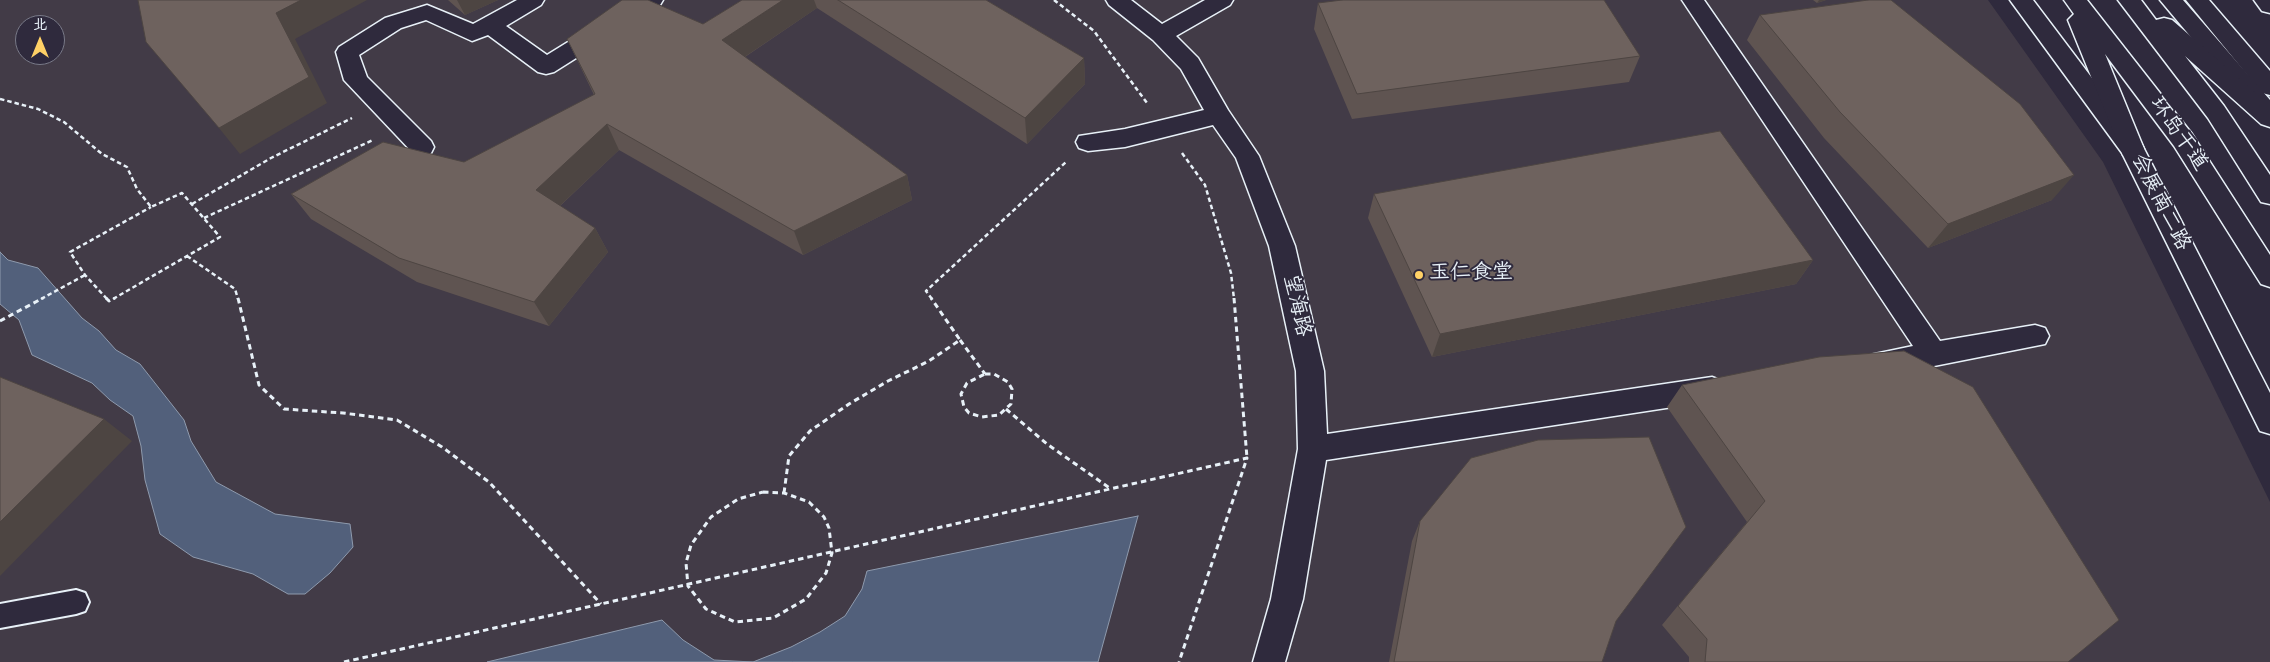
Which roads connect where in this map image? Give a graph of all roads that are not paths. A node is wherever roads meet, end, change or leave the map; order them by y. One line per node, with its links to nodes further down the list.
1 (533, 0): 15 (main road)
2 (652, 0): 15 (main road)
3 (1117, 0): 16 (main road, 望海路)
4 (1222, 0): 16 (main road)
5 (1693, 0): 26 (main road)
6 (2021, 0): 22 (main road, 会展南二路)
7 (2071, 0): 22 (main road)
8 (2075, 0): 24 (main road, 环岛干道)
9 (2129, 0): 23 (main road, 环岛干道)
10 (2135, 0): 19 (main road)
11 (2171, 0): 19 (main road)
12 (2197, 0): 17 (main road)
13 (2265, 0): 14 (main road)
14 (2270, 6)
15 (490, 26): 21 (main road)
16 (1161, 35): 18 (main road, 望海路)
17 (2270, 87)
18 (1219, 115): 20 (main road); 30 (main road, 望海路)
19 (2270, 117)
20 (1088, 142)
21 (422, 148)
22 (2132, 149): 29 (main road, 会展南二路)
23 (2270, 195)
24 (2270, 277)
25 (2035, 336): 26 (main road)
26 (1934, 355): 27 (main road)
27 (1855, 367)
28 (1737, 385): 30 (main road)
29 (2270, 422)
30 (1313, 449): 33 (main road, 望海路)
31 (76, 602): 32 (lane)
32 (0, 616)
33 (1269, 662)

